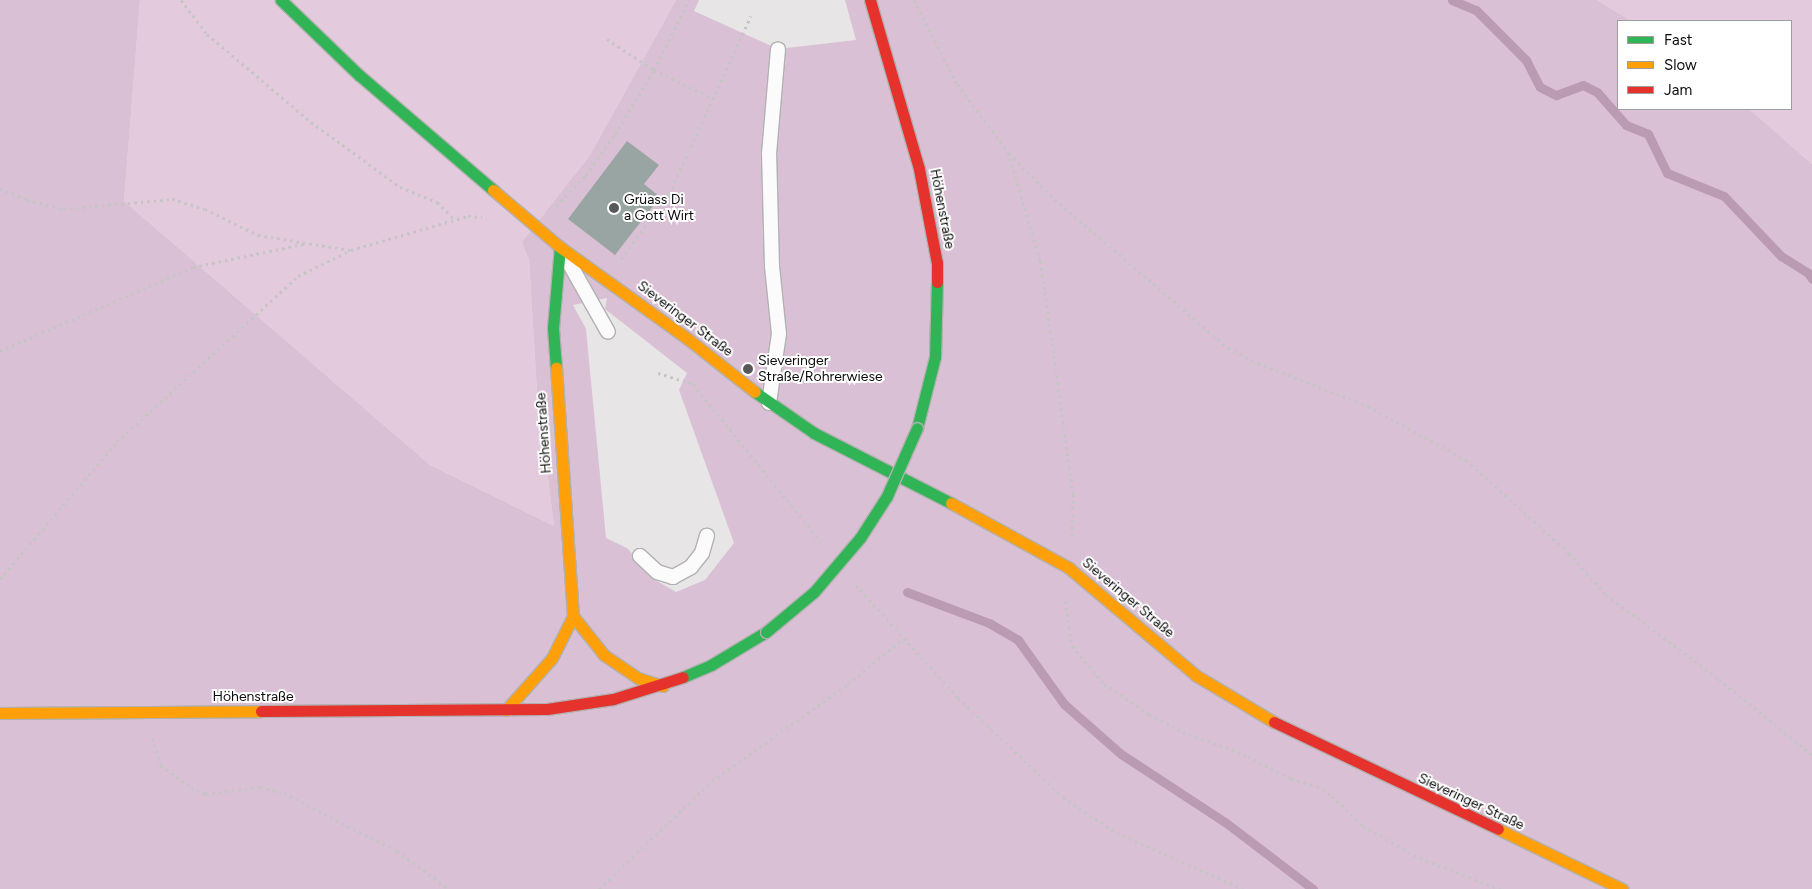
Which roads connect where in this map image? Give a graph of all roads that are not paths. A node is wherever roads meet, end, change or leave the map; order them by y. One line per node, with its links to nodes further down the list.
1 (281, 0): 4 (street, Sieveringer Straße)
2 (870, 0): 10 (street, Höhenstraße, bridge)
3 (778, 49): 6 (lane)
4 (560, 247): 5 (lane); 6 (street, Sieveringer Straße); 9 (street, Höhenstraße)
5 (608, 332)
6 (769, 403): 13 (street, Sieveringer Straße)
7 (707, 536): 8 (lane)
8 (640, 556)
9 (573, 616): 10 (street); 11 (street)
10 (663, 686): 11 (street, Höhenstraße)
11 (506, 710): 12 (street, Höhenstraße)
12 (0, 713)
13 (1622, 889)

